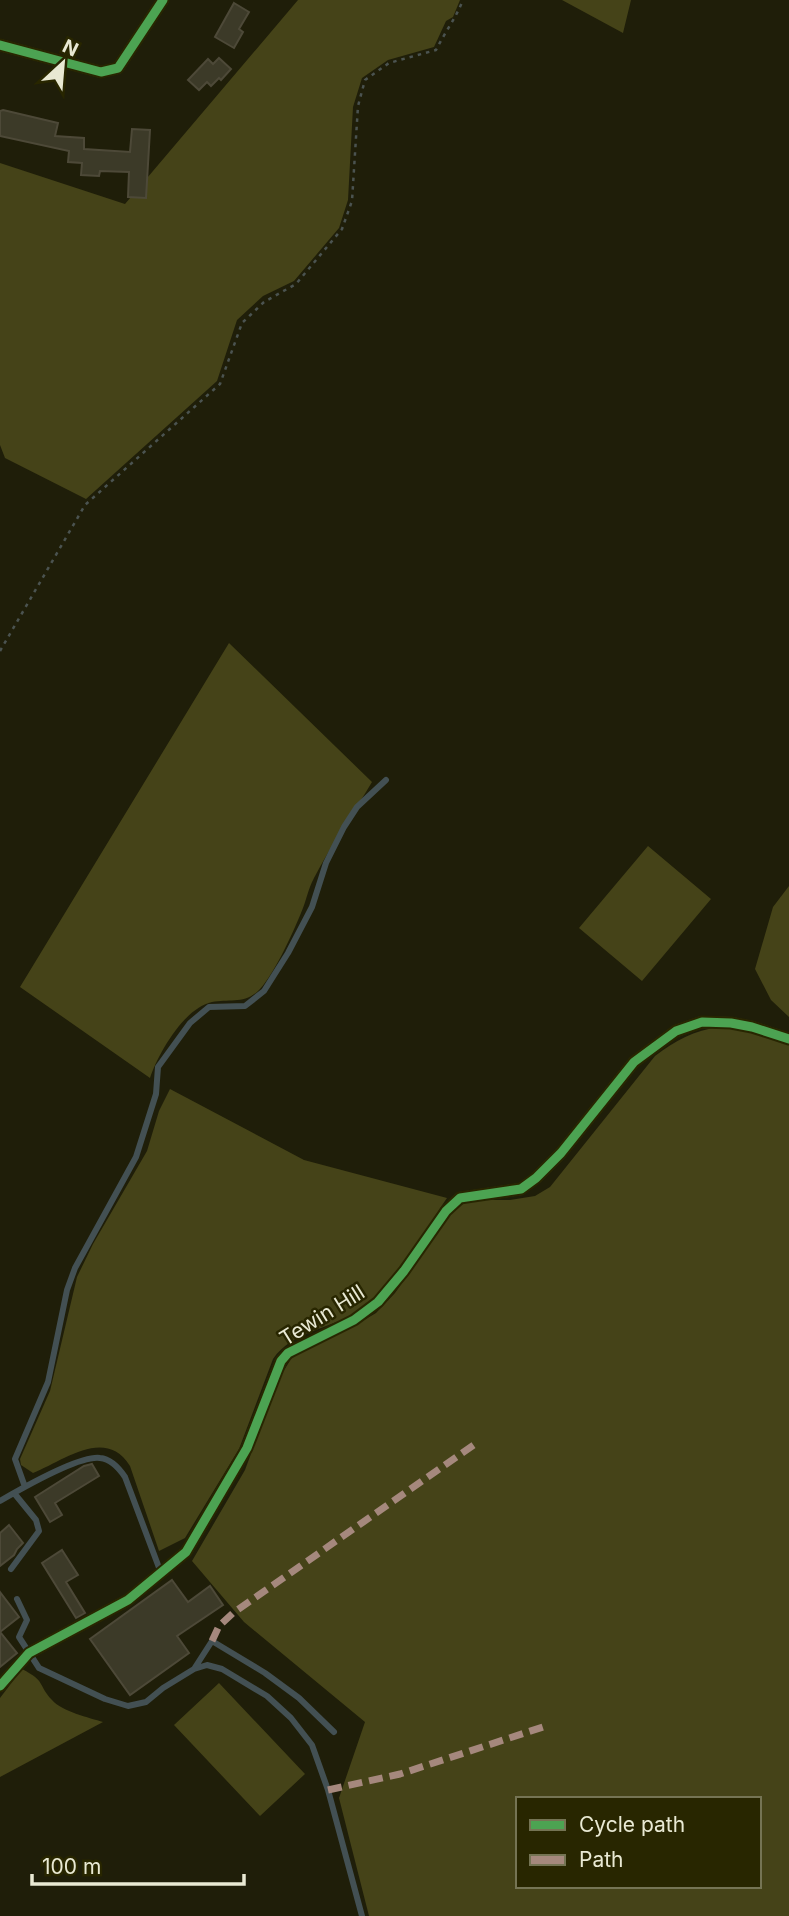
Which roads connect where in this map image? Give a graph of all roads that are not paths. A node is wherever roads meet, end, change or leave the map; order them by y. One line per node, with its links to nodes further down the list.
1 (163, 0): 2 (street)
2 (0, 45)
3 (386, 780): 5 (lane)
4 (789, 1039): 9 (street, Tewin Hill)
5 (25, 1488): 6 (lane); 9 (lane)
6 (13, 1493): 7 (lane); 8 (lane)
7 (0, 1501)
8 (11, 1569)
9 (161, 1573): 11 (street, Tewin Hill)
10 (17, 1599): 11 (lane)
11 (29, 1653): 12 (lane); 13 (street, Tewin Hill)
12 (194, 1668): 14 (lane); 15 (lane)
13 (0, 1686)
14 (334, 1732)
15 (362, 1916)

